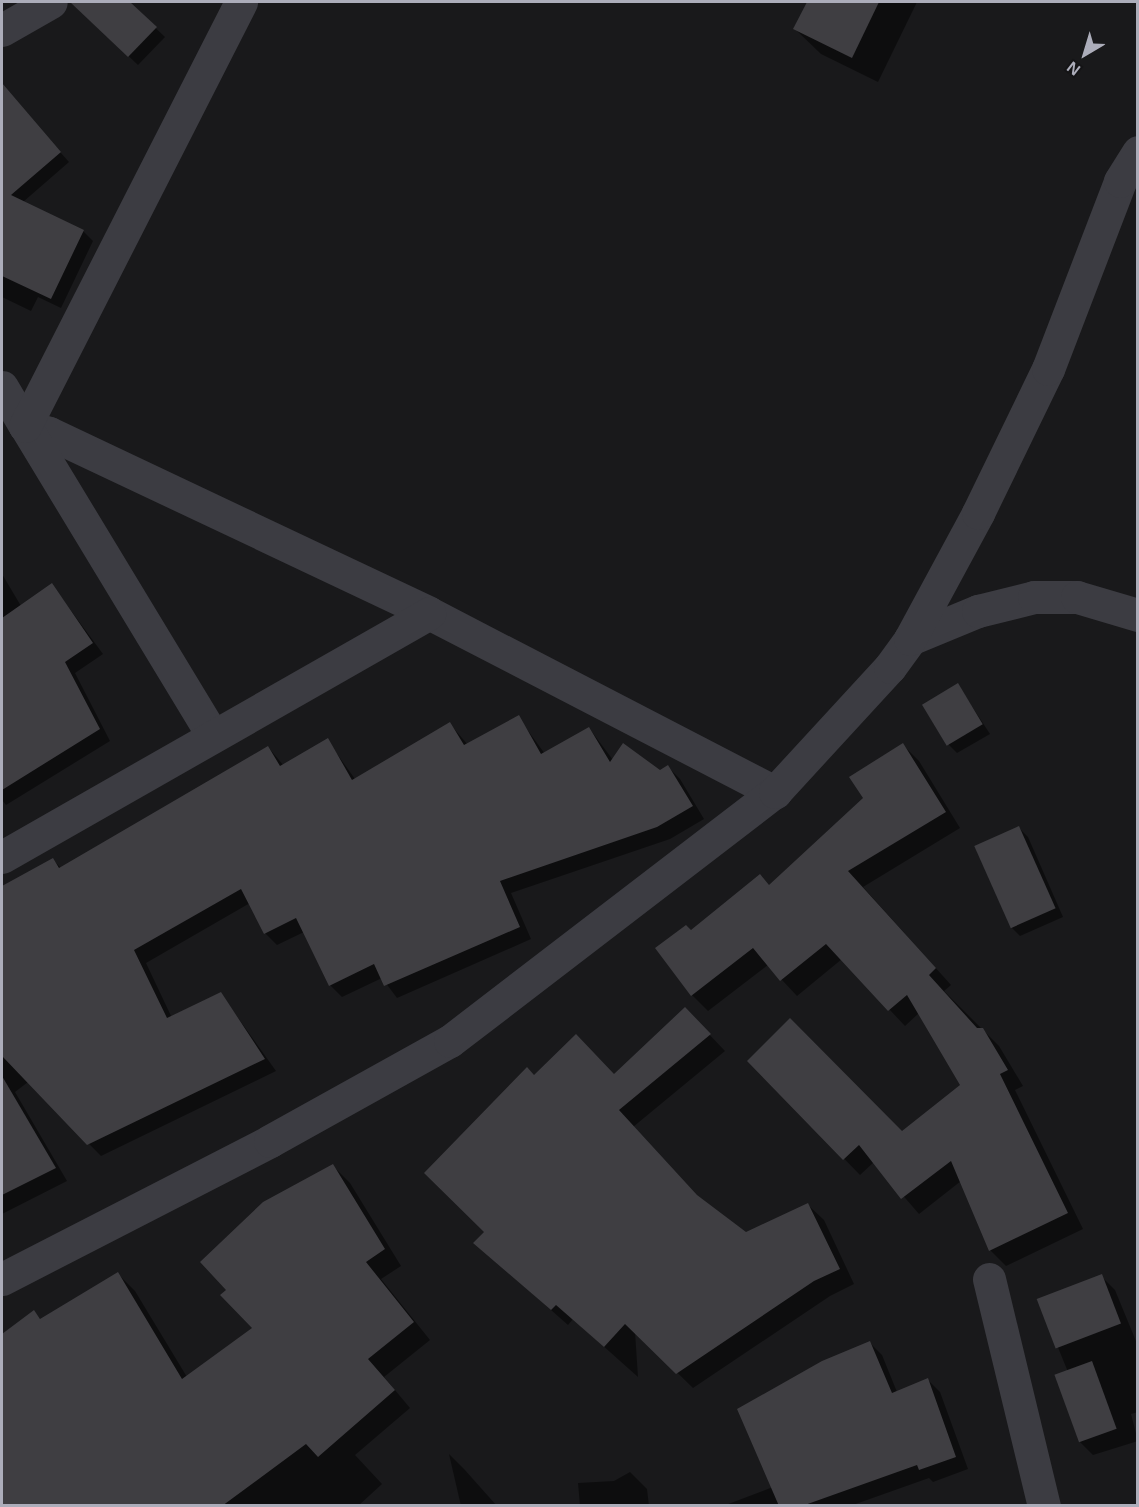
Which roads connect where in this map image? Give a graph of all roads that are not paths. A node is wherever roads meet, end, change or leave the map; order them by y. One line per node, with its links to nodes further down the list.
1 (51, 2): 3 (street)
2 (241, 2): 6 (street)
3 (2, 30)
4 (1137, 152): 9 (street)
5 (2, 387): 6 (street)
6 (25, 426): 7 (street); 10 (street)
7 (429, 613): 10 (street); 11 (street)
8 (1137, 615): 9 (street)
9 (909, 639): 11 (street)
10 (213, 736): 12 (street)
11 (775, 792): 13 (street)
12 (2, 856)
13 (2, 1279)
14 (989, 1279): 15 (street)
15 (1044, 1506)

